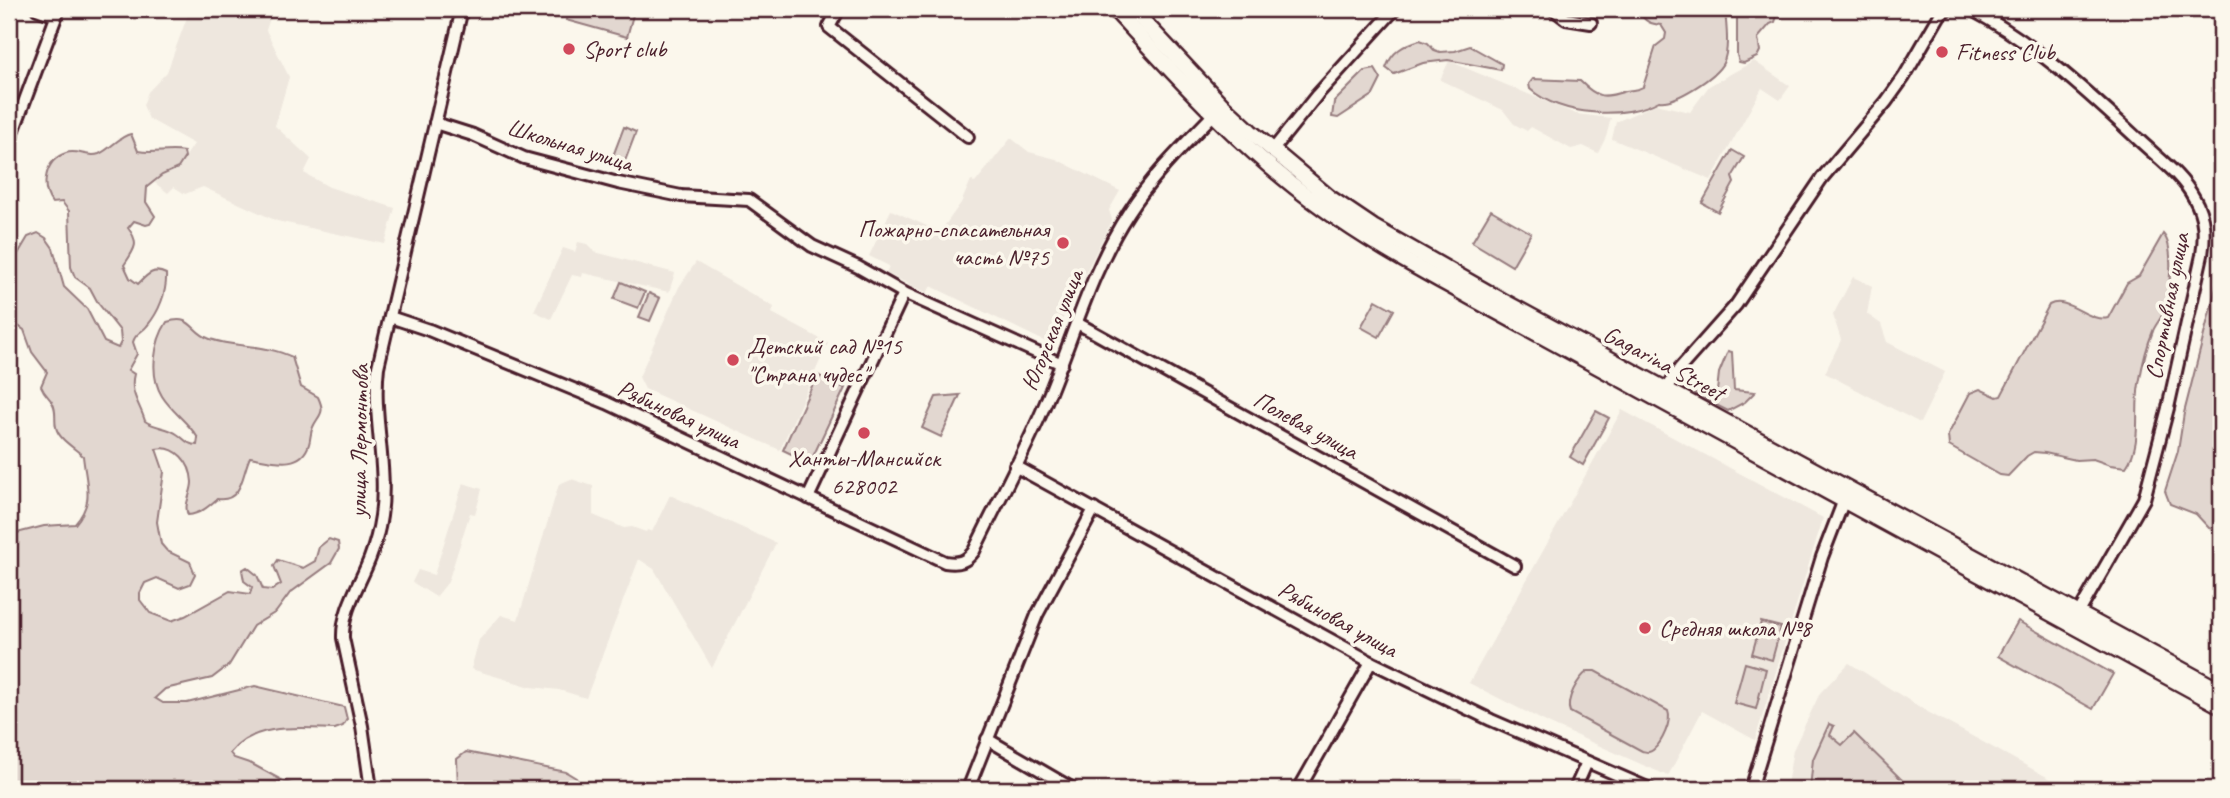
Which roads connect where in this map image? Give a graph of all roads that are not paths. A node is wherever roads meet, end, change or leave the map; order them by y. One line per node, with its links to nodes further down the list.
1 (37, 9): 10 (street)
2 (462, 9): 13 (street, улица Лермонтова)
3 (839, 9): 14 (street)
4 (1114, 9): 12 (main road, Gagarina Street)
5 (1132, 9): 12 (main road, Gagarina Street)
6 (1395, 9): 16 (street)
7 (1553, 9): 11 (street)
8 (1947, 9): 21 (street)
9 (1970, 9): 28 (street, Спортивная улица)
10 (58, 12): 15 (street)
11 (1591, 23)
12 (1218, 110): 16 (main road, Gagarina Street); 19 (street, Югорская улица)
13 (435, 123): 17 (street, Школьная улица); 18 (street, улица Лермонтова)
14 (968, 137)
15 (9, 143)
16 (1267, 156): 21 (main road, Gagarina Street)
17 (904, 293): 20 (street); 24 (street)
18 (390, 317): 24 (street, Рябиновая улица); 35 (street, улица Лермонтова)
19 (1077, 323): 20 (street, Югорская улица); 27 (street, Полевая улица)
20 (1062, 364): 22 (street, Югорская улица)
21 (1664, 395): 23 (main road, Gagarina Street)
22 (1015, 466): 25 (street, Рябиновая улица); 26 (street, Югорская улица)
23 (1847, 495): 28 (main road, Gagarina Street); 41 (street)
24 (808, 498): 26 (street, Рябиновая улица)
25 (1094, 509): 29 (street, Рябиновая улица); 33 (street)
26 (945, 562)
27 (1515, 566)
28 (2075, 619): 30 (main road, Gagarina Street)
29 (1371, 662): 34 (street, Рябиновая улица); 38 (street)
30 (2164, 668): 31 (main road, Gagarina Street); 32 (main road, Gagarina Street)
31 (2221, 691)
32 (2221, 706)
33 (987, 738): 36 (street); 37 (street)
34 (1587, 762): 39 (street); 40 (street, Рябиновая улица)
35 (371, 789)
36 (968, 789)
37 (1073, 789)
38 (1299, 789)
39 (1575, 789)
40 (1650, 789)
41 (1751, 789)

